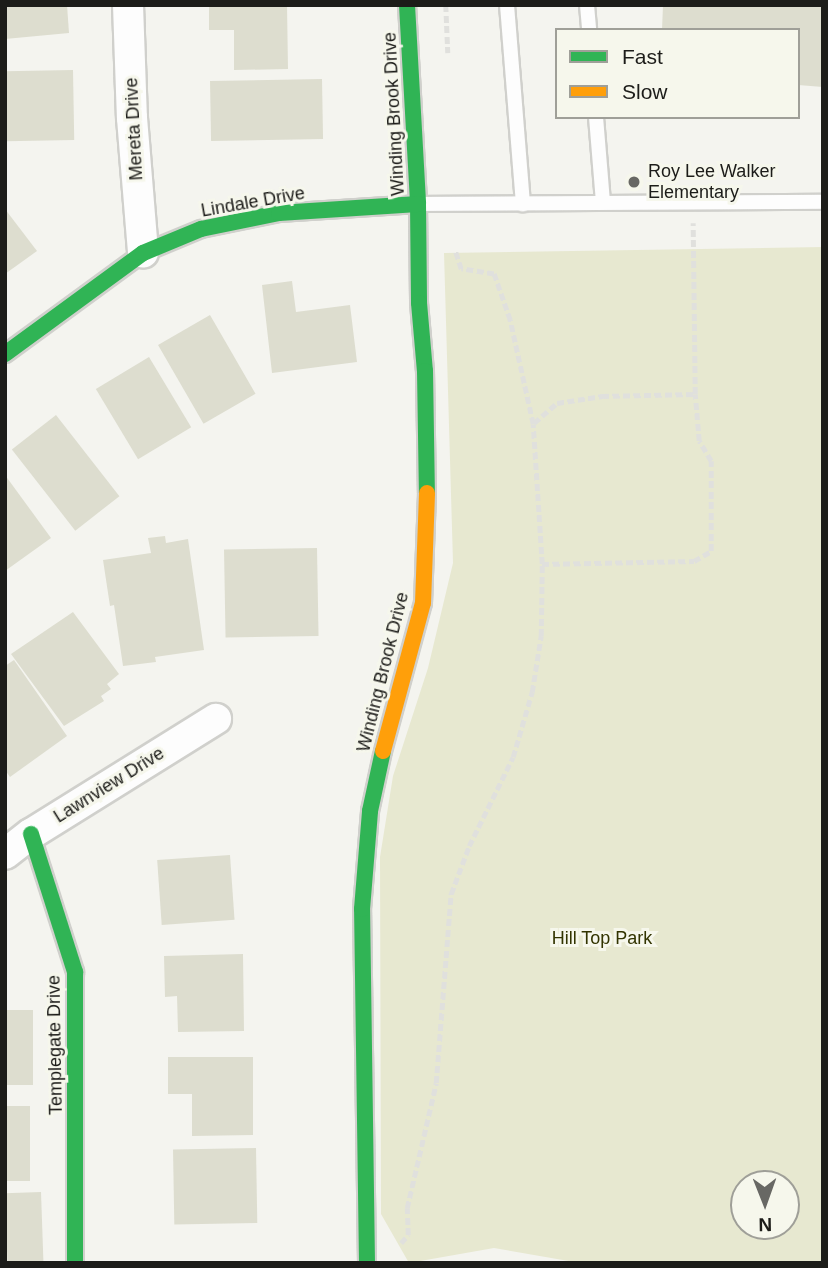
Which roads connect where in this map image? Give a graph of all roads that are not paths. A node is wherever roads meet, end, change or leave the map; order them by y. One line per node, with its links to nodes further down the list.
1 (128, 5): 11 (street, Mereta Drive)
2 (407, 5): 9 (street, Winding Brook Drive)
3 (507, 5): 10 (lane)
4 (587, 5): 5 (lane)
5 (589, 28)
6 (596, 119): 7 (lane)
7 (603, 202): 8 (lane); 10 (lane)
8 (823, 202)
9 (418, 204): 10 (lane); 11 (street, Lindale Drive); 16 (street, Winding Brook Drive)
10 (523, 204)
11 (143, 253): 12 (street, Lindale Drive)
12 (5, 354)
13 (216, 719): 14 (street, Lawnview Drive)
14 (31, 834): 15 (street, Lawnview Drive); 17 (street, Templegate Drive)
15 (5, 854)
16 (367, 1256)
17 (75, 1263)

